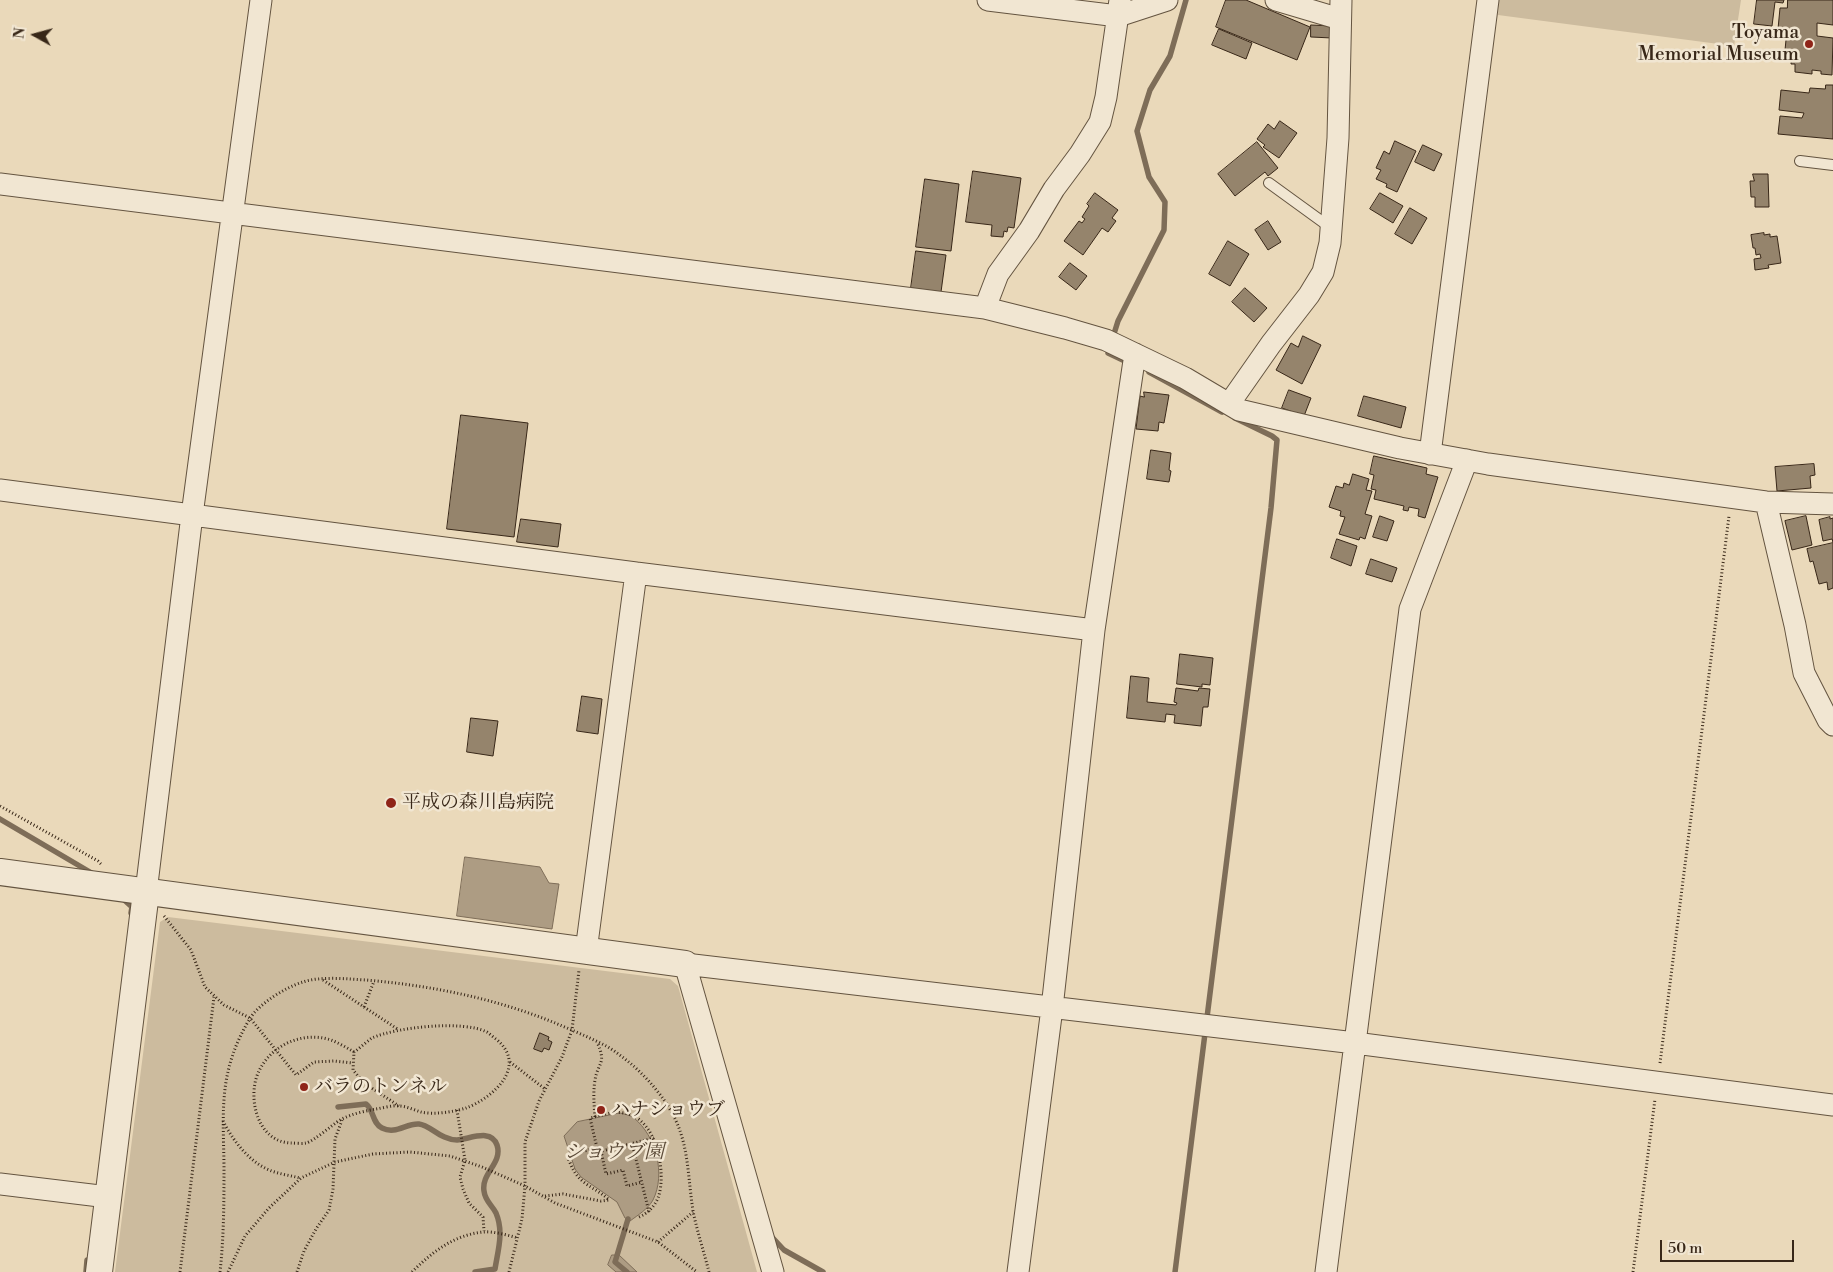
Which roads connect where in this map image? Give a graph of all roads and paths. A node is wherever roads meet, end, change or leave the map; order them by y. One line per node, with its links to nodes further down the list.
1 (261, 0): 12 (street)
2 (988, 0): 6 (street)
3 (1166, 0): 6 (street)
4 (1276, 0): 7 (street)
5 (1488, 0): 17 (street)
6 (1119, 8): 14 (street)
7 (1341, 10): 13 (street)
8 (1800, 161): 9 (lane)
9 (1833, 165)
10 (1269, 183): 13 (lane)
11 (0, 184): 12 (street)
12 (233, 213): 14 (street); 23 (street)
13 (1331, 229): 16 (street)
14 (985, 308): 15 (street)
15 (1135, 354): 16 (street); 25 (street)
16 (1230, 404): 17 (street)
17 (1430, 454): 18 (street)
18 (1467, 460): 20 (street); 44 (street)
19 (0, 490): 23 (street)
20 (1732, 498): 21 (street); 49 (path)
21 (1766, 502): 22 (street); 26 (street)
22 (1833, 504)
23 (192, 515): 24 (street); 30 (street)
24 (636, 574): 25 (street); 32 (street)
25 (1094, 630): 39 (street)
26 (1833, 725)
27 (0, 806): 29 (path)
28 (0, 872): 29 (street)
29 (102, 886): 30 (street)
30 (146, 892): 32 (street); 68 (street)
31 (164, 916): 37 (path)
32 (586, 951): 33 (street)
33 (685, 964): 39 (street); 84 (street)
34 (323, 980): 35 (path); 38 (path); 40 (path)
35 (374, 981): 38 (path); 42 (path)
36 (577, 983): 42 (path)
37 (214, 997): 40 (path); 76 (path)
38 (364, 1007): 41 (path)
39 (1052, 1008): 44 (street); 85 (street)
40 (250, 1018): 45 (path); 55 (path)
41 (400, 1030): 46 (path); 47 (path)
42 (572, 1030): 43 (path); 50 (path)
43 (596, 1042): 54 (path); 70 (path)
44 (1355, 1043): 49 (street); 86 (street)
45 (276, 1049): 46 (path); 48 (path); 56 (path)
46 (354, 1052): 48 (path)
47 (510, 1062): 50 (path); 53 (path)
48 (353, 1063): 52 (path)
49 (1658, 1082): 51 (street); 87 (path)
50 (545, 1089): 66 (path)
51 (1833, 1105)
52 (399, 1106): 53 (path); 56 (path)
53 (457, 1110): 61 (path)
54 (595, 1116): 57 (path); 59 (path)
55 (222, 1119): 63 (path); 77 (path)
56 (342, 1119): 62 (path)
57 (654, 1138): 58 (path); 69 (path)
58 (632, 1143): 60 (path); 64 (path)
59 (597, 1148): 60 (path); 67 (path)
60 (601, 1151): 64 (path)
61 (465, 1160): 62 (path); 66 (path); 72 (path)
62 (335, 1162): 63 (path); 79 (path)
63 (301, 1178): 78 (path)
64 (642, 1182): 69 (path)
65 (0, 1184): 68 (street)
66 (525, 1186): 67 (path); 73 (path)
67 (544, 1196): 74 (path)
68 (108, 1198): 75 (street)
69 (649, 1212): 71 (path)
70 (694, 1212): 74 (path); 83 (path)
71 (640, 1217)
72 (484, 1232): 73 (path); 80 (path)
73 (518, 1238): 81 (path)
74 (658, 1242): 82 (path)
75 (99, 1272)
76 (180, 1272)
77 (220, 1272)
78 (228, 1272)
79 (297, 1272)
80 (412, 1272)
81 (509, 1272)
82 (697, 1272)
83 (709, 1272)
84 (773, 1272)
85 (1018, 1272)
86 (1326, 1272)
87 (1633, 1272)

